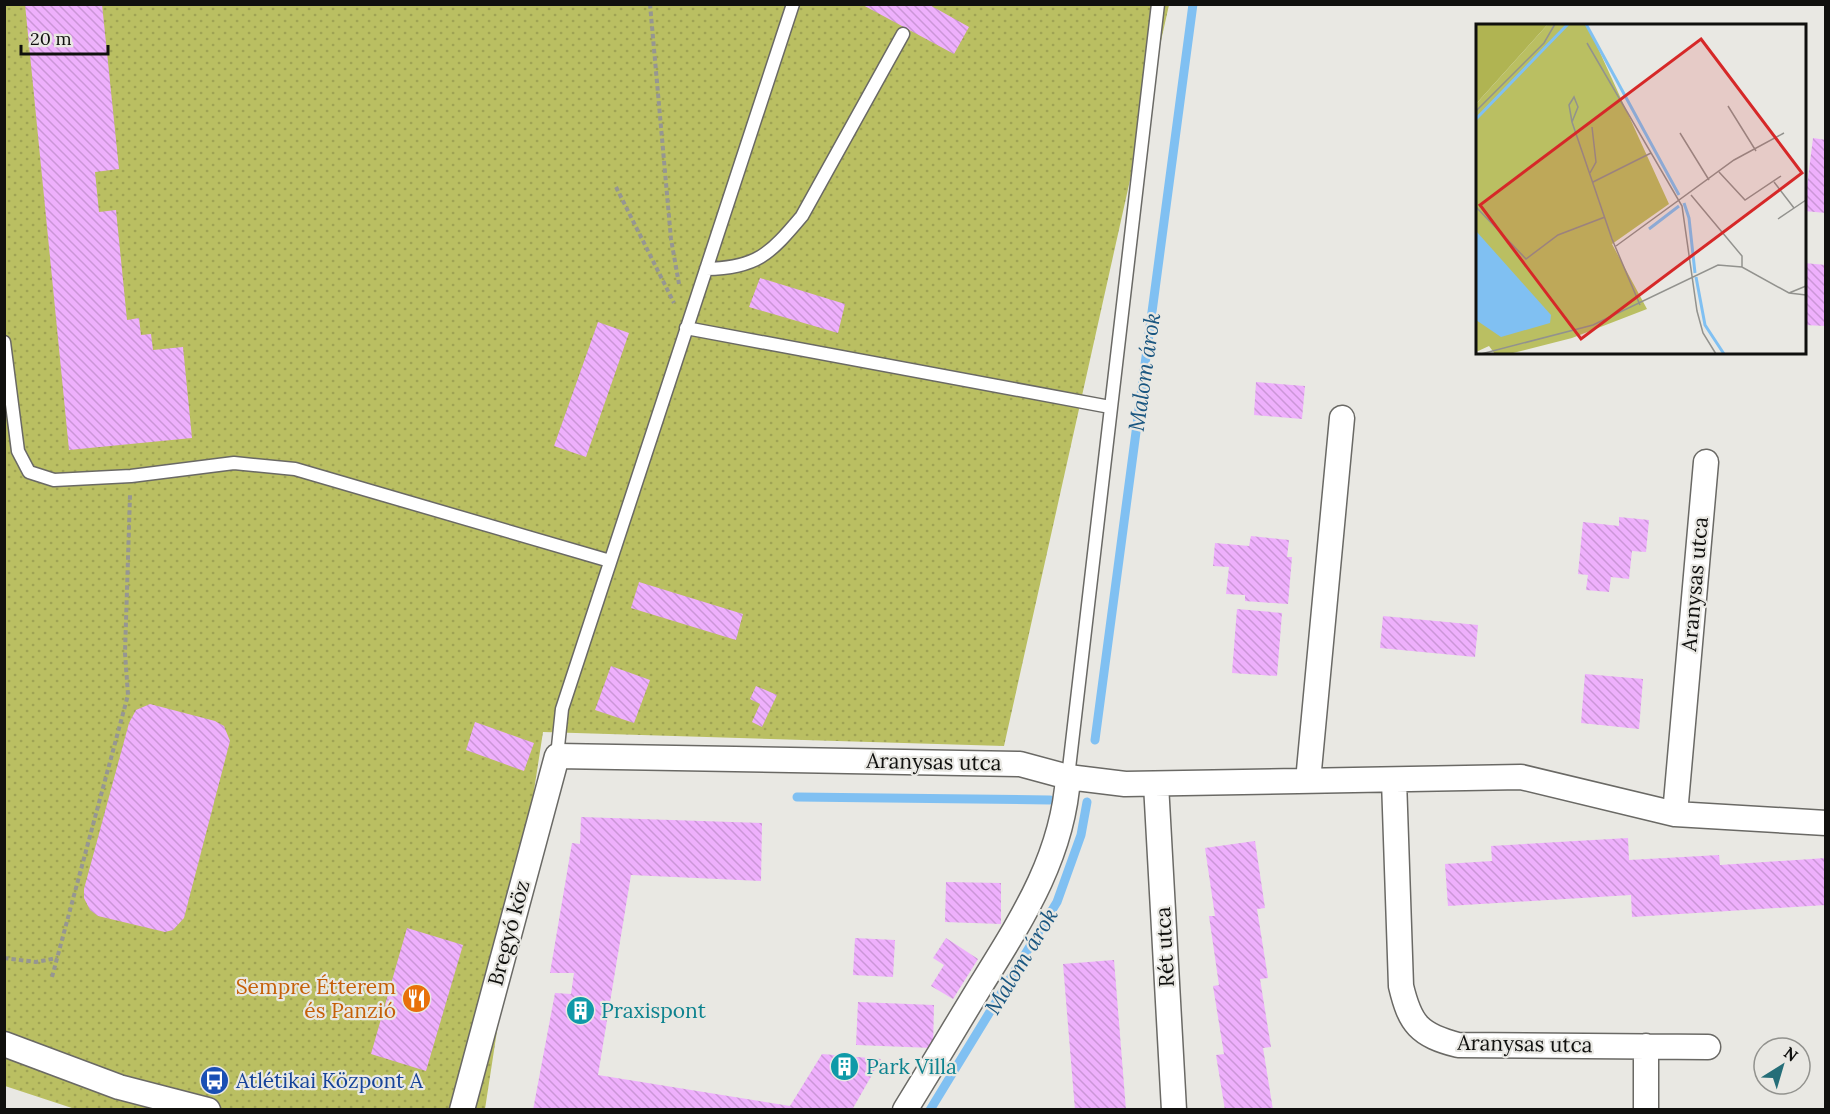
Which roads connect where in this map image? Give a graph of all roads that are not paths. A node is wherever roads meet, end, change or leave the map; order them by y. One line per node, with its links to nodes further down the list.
1 (793, 4): 4 (lane)
2 (1158, 4): 7 (lane)
3 (903, 34): 4 (lane)
4 (706, 269): 5 (lane)
5 (686, 328): 7 (lane); 10 (lane)
6 (4, 342): 10 (lane)
7 (1110, 407): 12 (lane)
8 (1342, 418): 14 (street)
9 (1706, 462): 16 (street, Aranysas utca)
10 (610, 561): 11 (lane)
11 (557, 756): 12 (street, Aranysas utca); 22 (street, Bregyó köz)
12 (1068, 777): 15 (street, Aranysas utca); 23 (street)
13 (1394, 780): 14 (street, Aranysas utca); 16 (street, Aranysas utca); 19 (street, Aranysas utca)
14 (1308, 781): 15 (street, Aranysas utca)
15 (1156, 784): 24 (street, Rét utca)
16 (1675, 814): 17 (street, Aranysas utca)
17 (1826, 823)
18 (4, 1044): 21 (street)
19 (1646, 1046): 20 (street, Aranysas utca); 25 (street)
20 (1708, 1047)
21 (208, 1110)
22 (462, 1110)
23 (905, 1110)
24 (1174, 1110)
25 (1646, 1110)

